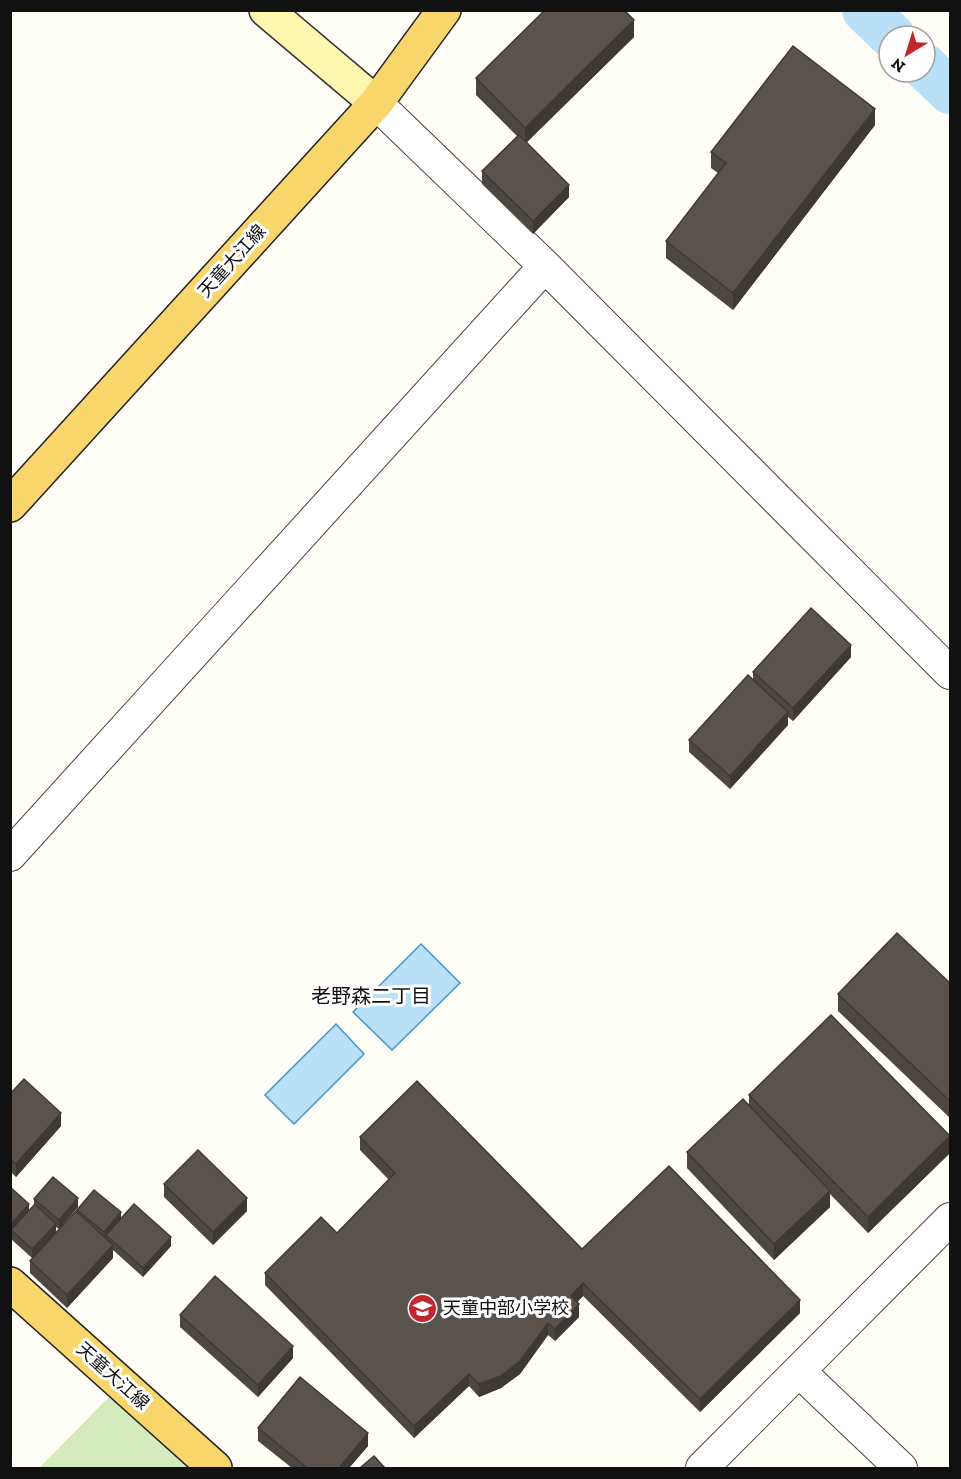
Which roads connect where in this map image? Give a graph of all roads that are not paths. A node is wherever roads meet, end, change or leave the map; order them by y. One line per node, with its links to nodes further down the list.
1 (266, 10): 3 (street)
2 (444, 10): 3 (main road, 天童大江線)
3 (376, 103): 4 (street); 5 (main road, 天童大江線)
4 (545, 266): 6 (street); 7 (street)
5 (10, 505)
6 (951, 673)
7 (10, 855)
8 (951, 1219): 10 (street)
9 (10, 1284): 11 (main road, 天童大江線)
10 (800, 1372): 12 (street); 13 (street)
11 (215, 1468)
12 (702, 1468)
13 (901, 1468)

